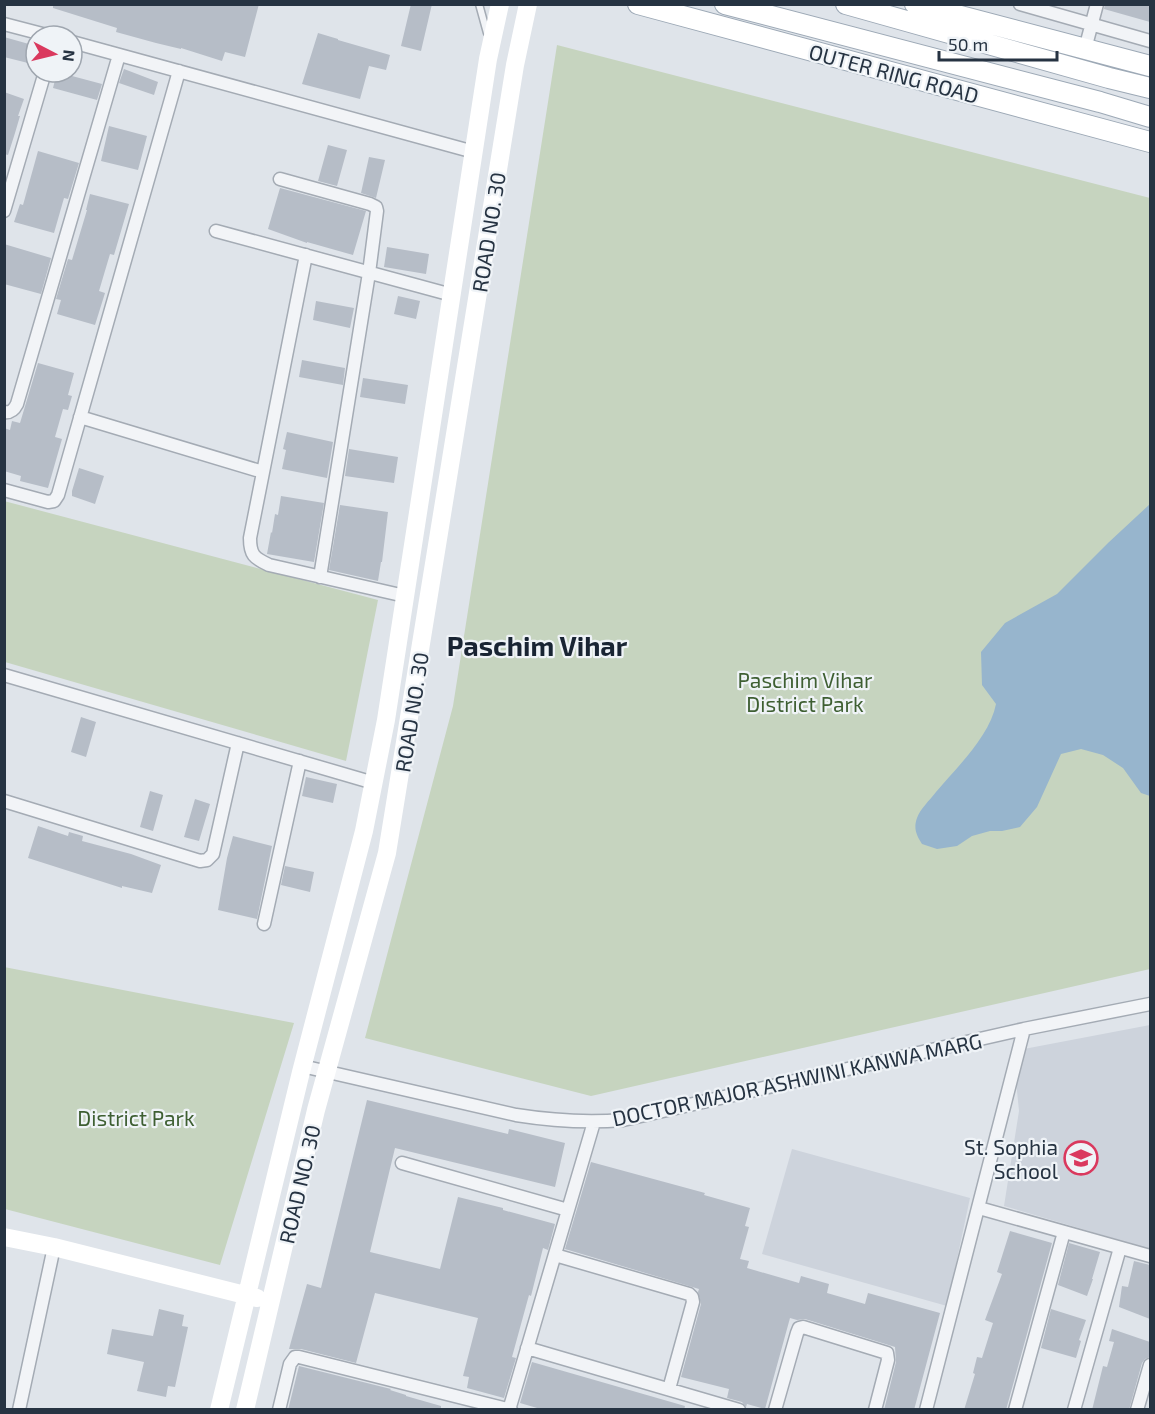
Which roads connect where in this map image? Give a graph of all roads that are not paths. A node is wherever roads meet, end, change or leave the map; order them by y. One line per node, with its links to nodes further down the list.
1 (479, 4): 16 (lane)
2 (500, 4): 16 (street, ROAD NO. 30)
3 (528, 4): 18 (street, ROAD NO. 30)
4 (638, 4): 24 (main road, OUTER RING ROAD)
5 (725, 4): 23 (main road)
6 (846, 4): 22 (main road)
7 (915, 4): 15 (main road)
8 (1020, 4): 11 (street)
9 (1097, 4): 11 (street)
10 (4, 24): 12 (street)
11 (1091, 24): 13 (street); 15 (street)
12 (24, 29)
13 (1150, 41)
14 (84, 45): 17 (street)
15 (1085, 49): 19 (main road)
16 (489, 52): 18 (street); 25 (street, ROAD NO. 30)
17 (119, 55): 20 (street); 32 (street)
18 (515, 65): 47 (street, ROAD NO. 30)
19 (1150, 66)
20 (179, 71): 25 (street); 33 (street)
21 (41, 84): 27 (street)
22 (1150, 88)
23 (1150, 117)
24 (1150, 142)
25 (474, 152): 31 (street, ROAD NO. 30)
26 (280, 179): 30 (street)
27 (4, 211)
28 (216, 231): 29 (street)
29 (306, 255): 30 (street); 34 (street)
30 (369, 273): 31 (street); 36 (street)
31 (452, 295): 37 (street, ROAD NO. 30)
32 (4, 412)
33 (80, 417): 34 (street); 35 (street)
34 (263, 472): 36 (street)
35 (4, 490)
36 (320, 578): 37 (street)
37 (405, 596): 41 (street, ROAD NO. 30)
38 (4, 675): 39 (street)
39 (238, 743): 40 (street); 42 (street)
40 (300, 761): 41 (street); 43 (street)
41 (374, 783): 46 (street, ROAD NO. 30)
42 (4, 801)
43 (264, 924)
44 (1150, 1004): 45 (street, DOCTOR MAJOR ASHWINI KANWA MARG)
45 (1024, 1029): 48 (street, DOCTOR MAJOR ASHWINI KANWA MARG); 50 (street)
46 (302, 1066): 47 (street, DOCTOR MAJOR ASHWINI KANWA MARG); 58 (street, ROAD NO. 30)
47 (327, 1072): 48 (street, DOCTOR MAJOR ASHWINI KANWA MARG); 59 (street, ROAD NO. 30)
48 (594, 1122): 51 (street)
49 (402, 1163): 51 (street)
50 (979, 1208): 52 (street); 71 (street)
51 (568, 1210): 56 (street)
52 (1064, 1232): 55 (street); 72 (street)
53 (4, 1237): 54 (street)
54 (54, 1247): 58 (street); 65 (street)
55 (1120, 1248): 57 (street); 73 (street)
56 (555, 1255): 60 (street); 62 (street)
57 (1150, 1256)
58 (247, 1295): 59 (street); 66 (street, ROAD NO. 30)
59 (270, 1302): 67 (street, ROAD NO. 30)
60 (527, 1348): 62 (street); 64 (street)
61 (1150, 1365): 74 (street)
62 (669, 1389): 63 (street)
63 (731, 1408)
64 (510, 1409): 68 (street)
65 (19, 1410)
66 (219, 1410)
67 (245, 1410)
68 (279, 1410)
69 (775, 1410): 70 (street)
70 (875, 1410)
71 (926, 1410)
72 (1016, 1410)
73 (1074, 1410)
74 (1137, 1410)

